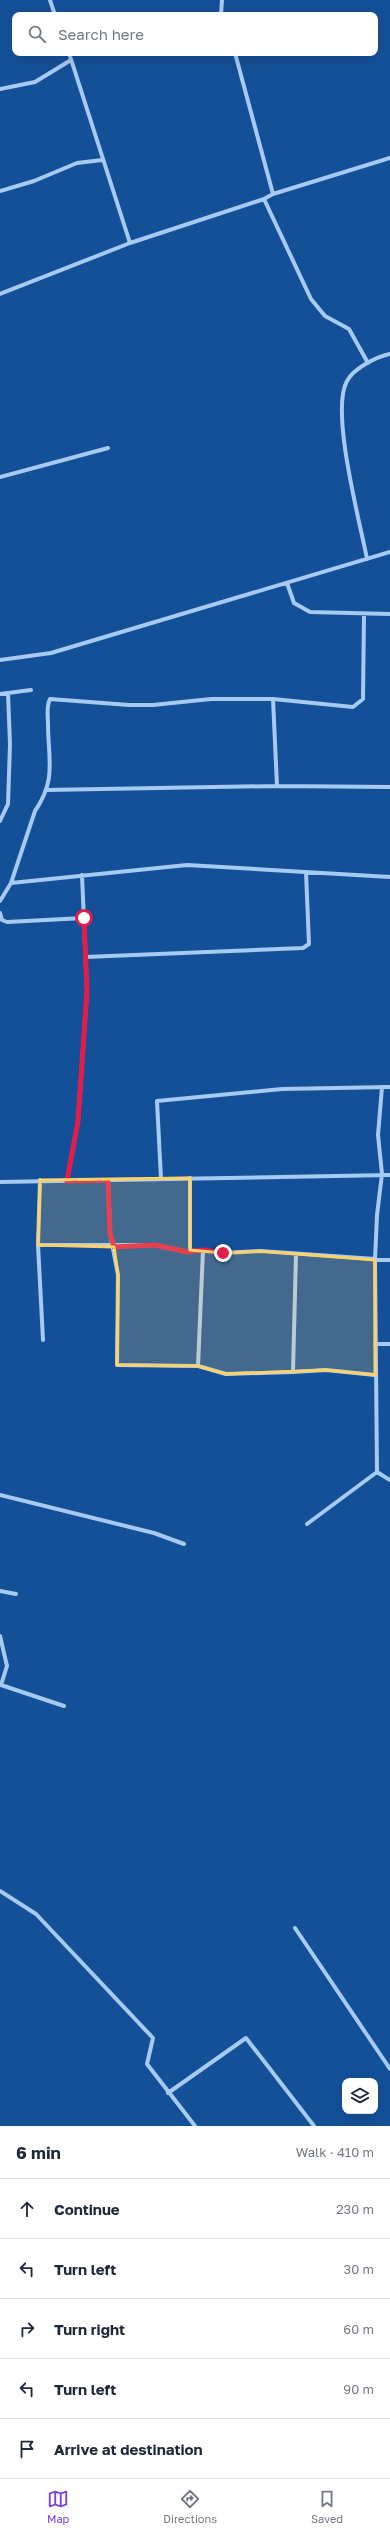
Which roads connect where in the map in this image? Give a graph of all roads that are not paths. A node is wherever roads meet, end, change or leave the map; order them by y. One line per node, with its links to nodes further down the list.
1 (50, 0): 3 (street)
2 (222, 0): 4 (street)
3 (54, 12)
4 (221, 12)
5 (70, 56): 7 (street)
6 (236, 56): 12 (street)
7 (71, 60): 8 (street); 10 (street)
8 (0, 89)
9 (390, 158): 12 (street)
10 (102, 160): 11 (street); 14 (street)
11 (0, 191)
12 (273, 194): 13 (street)
13 (264, 199): 14 (street); 17 (street)
14 (130, 243): 15 (street)
15 (0, 294)
16 (390, 354): 17 (street)
17 (368, 363): 21 (street)
18 (108, 448): 19 (street)
19 (0, 477)
20 (390, 552): 21 (street)
21 (367, 559): 22 (street)
22 (287, 583): 23 (street); 25 (street)
23 (364, 614): 24 (street); 29 (street)
24 (390, 614)
25 (0, 660)
26 (31, 690): 27 (street)
27 (8, 693): 28 (street); 33 (street)
28 (0, 694)
29 (273, 699): 30 (street); 32 (street)
30 (277, 786): 31 (street); 32 (street)
31 (390, 787)
32 (46, 790): 37 (street)
33 (0, 821)
34 (306, 872): 35 (street); 36 (street); 41 (street)
35 (82, 875): 37 (street); 40 (street)
36 (390, 877)
37 (11, 883): 38 (street)
38 (0, 901)
39 (0, 913): 40 (street)
40 (84, 918): 41 (street)
41 (85, 957): 50 (street)
42 (382, 1087): 43 (street); 44 (street); 47 (street)
43 (390, 1087)
44 (382, 1174): 45 (street); 46 (street); 57 (street)
45 (390, 1175)
46 (190, 1178): 47 (street); 54 (street)
47 (161, 1179): 49 (street)
48 (40, 1180): 50 (street); 51 (street); 52 (street)
49 (108, 1180): 50 (street); 53 (street)
50 (67, 1181)
51 (0, 1182)
52 (38, 1245): 53 (street); 59 (street)
53 (114, 1247): 54 (street); 62 (street)
54 (190, 1250): 55 (street)
55 (203, 1250): 56 (street); 62 (street)
56 (296, 1254): 57 (street); 63 (street)
57 (375, 1260): 58 (street); 60 (street)
58 (390, 1260)
59 (43, 1340)
60 (375, 1344): 61 (street); 64 (street)
61 (390, 1344)
62 (198, 1366): 63 (street)
63 (293, 1372): 64 (street)
64 (375, 1375): 65 (street)
65 (377, 1472): 66 (street); 68 (street)
66 (390, 1480)
67 (0, 1495): 69 (street)
68 (307, 1524)
69 (184, 1544)
70 (0, 1591): 71 (street)
71 (16, 1594)
72 (0, 1636): 73 (street)
73 (64, 1706)
74 (0, 1891): 77 (street)
75 (295, 1928): 76 (street)
76 (390, 2069)
77 (168, 2093): 78 (street); 79 (street)
78 (195, 2126)
79 (314, 2126)

